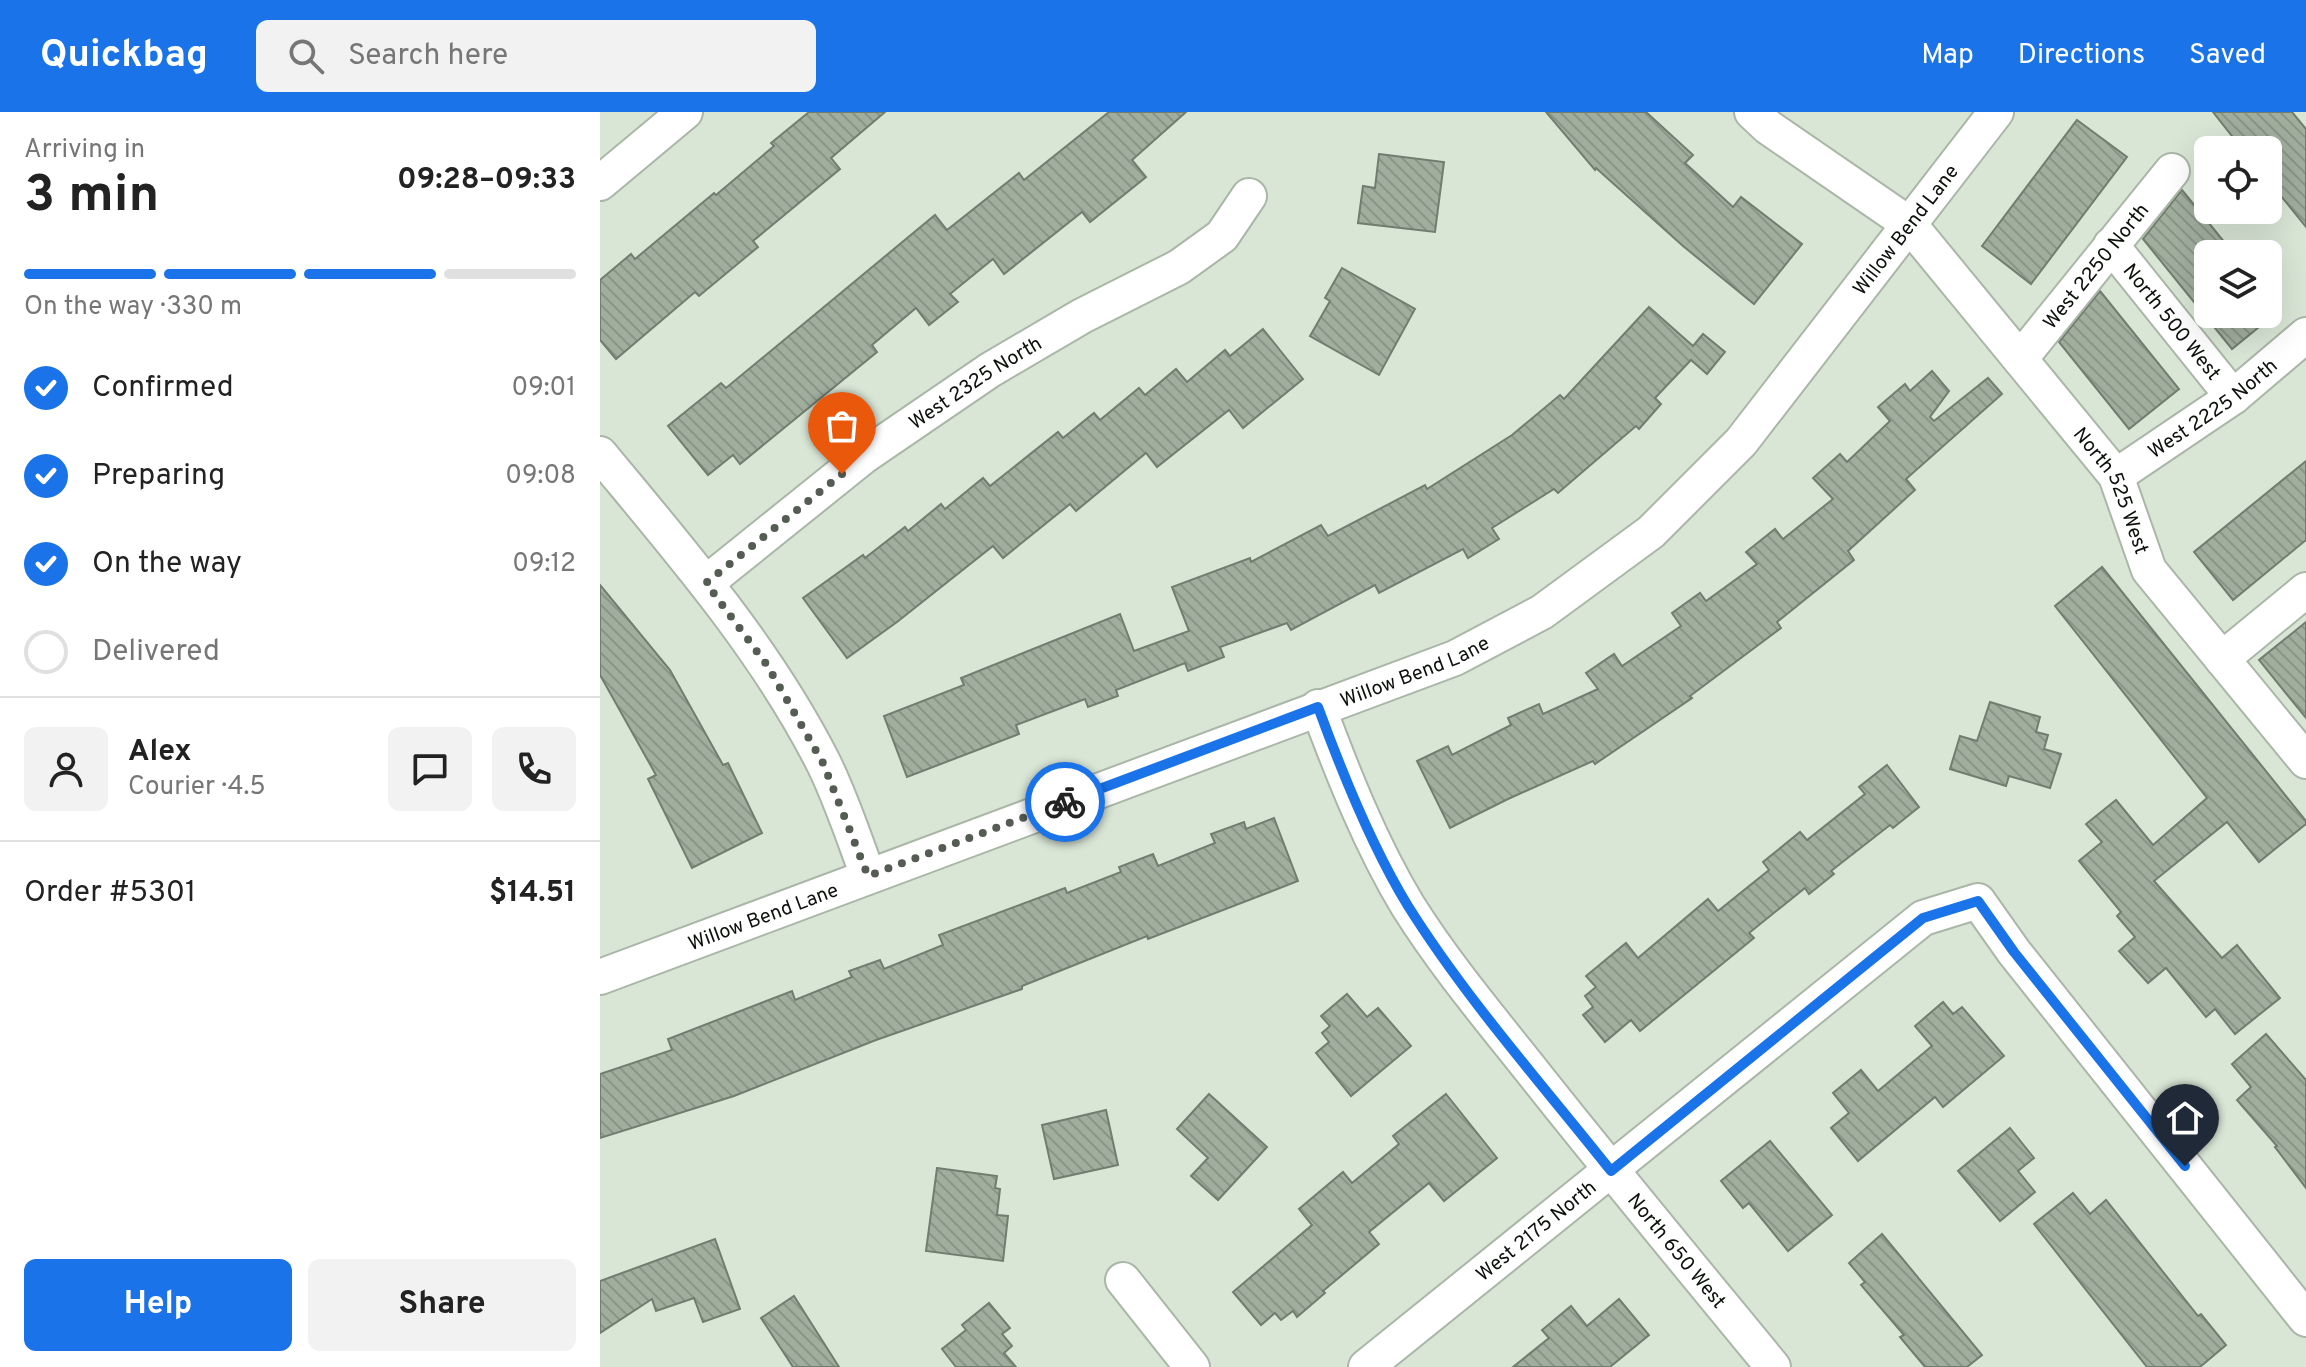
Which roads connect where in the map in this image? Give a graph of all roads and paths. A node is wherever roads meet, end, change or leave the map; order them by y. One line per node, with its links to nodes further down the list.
1 (685, 112): 5 (street)
2 (1752, 112): 7 (street)
3 (1996, 112): 7 (street, Willow Bend Lane)
4 (2172, 171): 8 (street, West 2250 North)
5 (600, 183)
6 (1249, 196): 14 (street, West 2325 North)
7 (1909, 224): 10 (street, North 525 West); 17 (street, Willow Bend Lane)
8 (2111, 245): 10 (street, West 2250 North); 11 (street, North 500 West)
9 (2306, 335): 11 (street, West 2225 North)
10 (2020, 359): 13 (street, North 525 West)
11 (2233, 397): 13 (street, West 2225 North)
12 (600, 454): 14 (street)
13 (2116, 476): 16 (street, North 525 West)
14 (706, 583): 19 (street)
15 (2306, 590): 16 (street)
16 (2222, 659): 18 (street, North 525 West)
17 (1318, 707): 19 (street, Willow Bend Lane); 21 (street, North 650 West)
18 (2306, 761)
19 (868, 876): 20 (street, Willow Bend Lane)
20 (600, 977)
21 (1611, 1171): 23 (street, West 2175 North); 25 (street, West 2175 North); 26 (street, North 650 West)
22 (1123, 1280): 24 (street)
23 (2306, 1319)
24 (1192, 1367)
25 (1366, 1367)
26 (1773, 1367)

